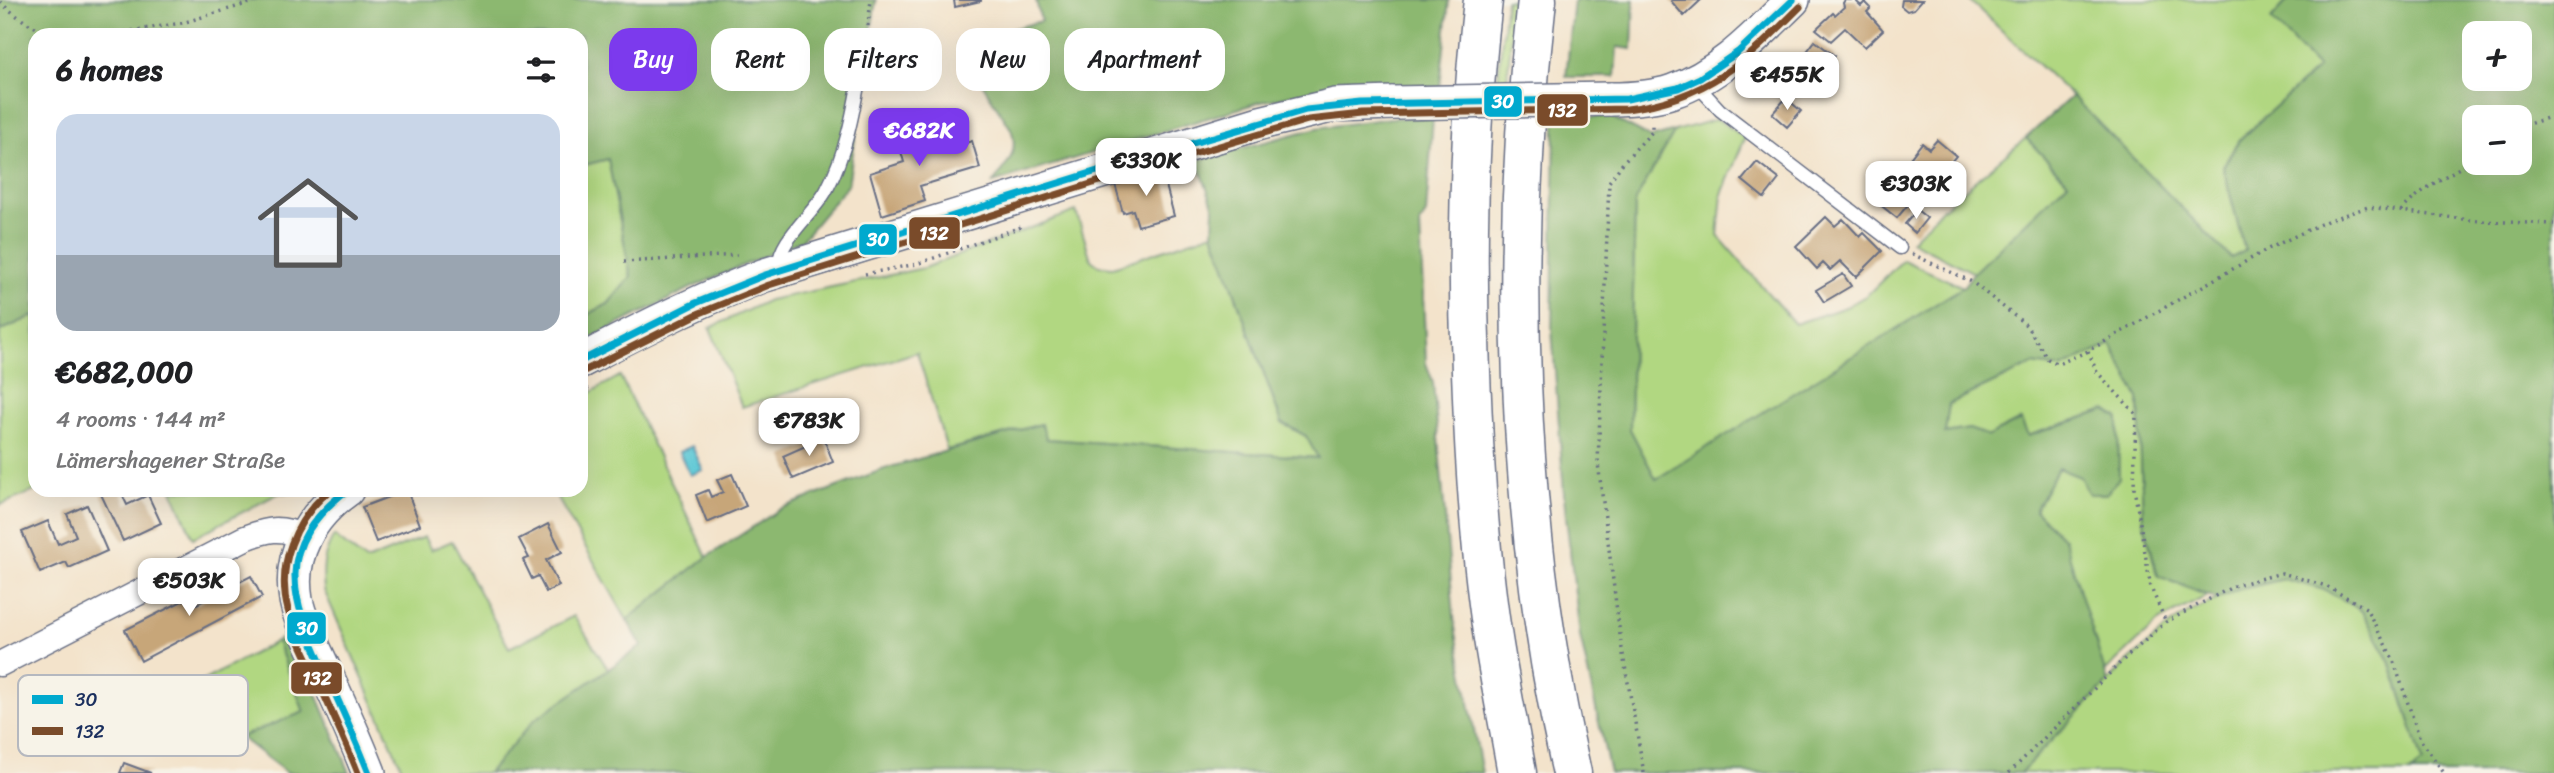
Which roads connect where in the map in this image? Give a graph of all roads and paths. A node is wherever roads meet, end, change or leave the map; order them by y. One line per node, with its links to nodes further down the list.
1 (261, 0): 8 (path)
2 (871, 0): 9 (path)
3 (1483, 0): 28 (highway)
4 (1537, 0): 29 (highway)
5 (1793, 0): 10 (main road)
6 (0, 2): 7 (path)
7 (39, 28)
8 (150, 28)
9 (867, 28)
10 (1691, 76): 12 (main road); 18 (lane)
11 (857, 91): 20 (lane)
12 (1652, 97): 20 (main road, bridge); 30 (path)
13 (2554, 116): 14 (path)
14 (2532, 123)
15 (2462, 167): 16 (path)
16 (2401, 211): 17 (path); 21 (path)
17 (2554, 224)
18 (1899, 248): 21 (path)
19 (624, 262): 20 (path)
20 (780, 262): 22 (main road)
21 (2088, 351): 25 (path)
22 (588, 357)
23 (336, 497): 24 (main road)
24 (304, 537): 26 (street); 27 (main road)
25 (2166, 622): 31 (path); 32 (path)
26 (0, 664)
27 (369, 773)
28 (1517, 773)
29 (1572, 773)
30 (1644, 773)
31 (2010, 773)
32 (2444, 773)

